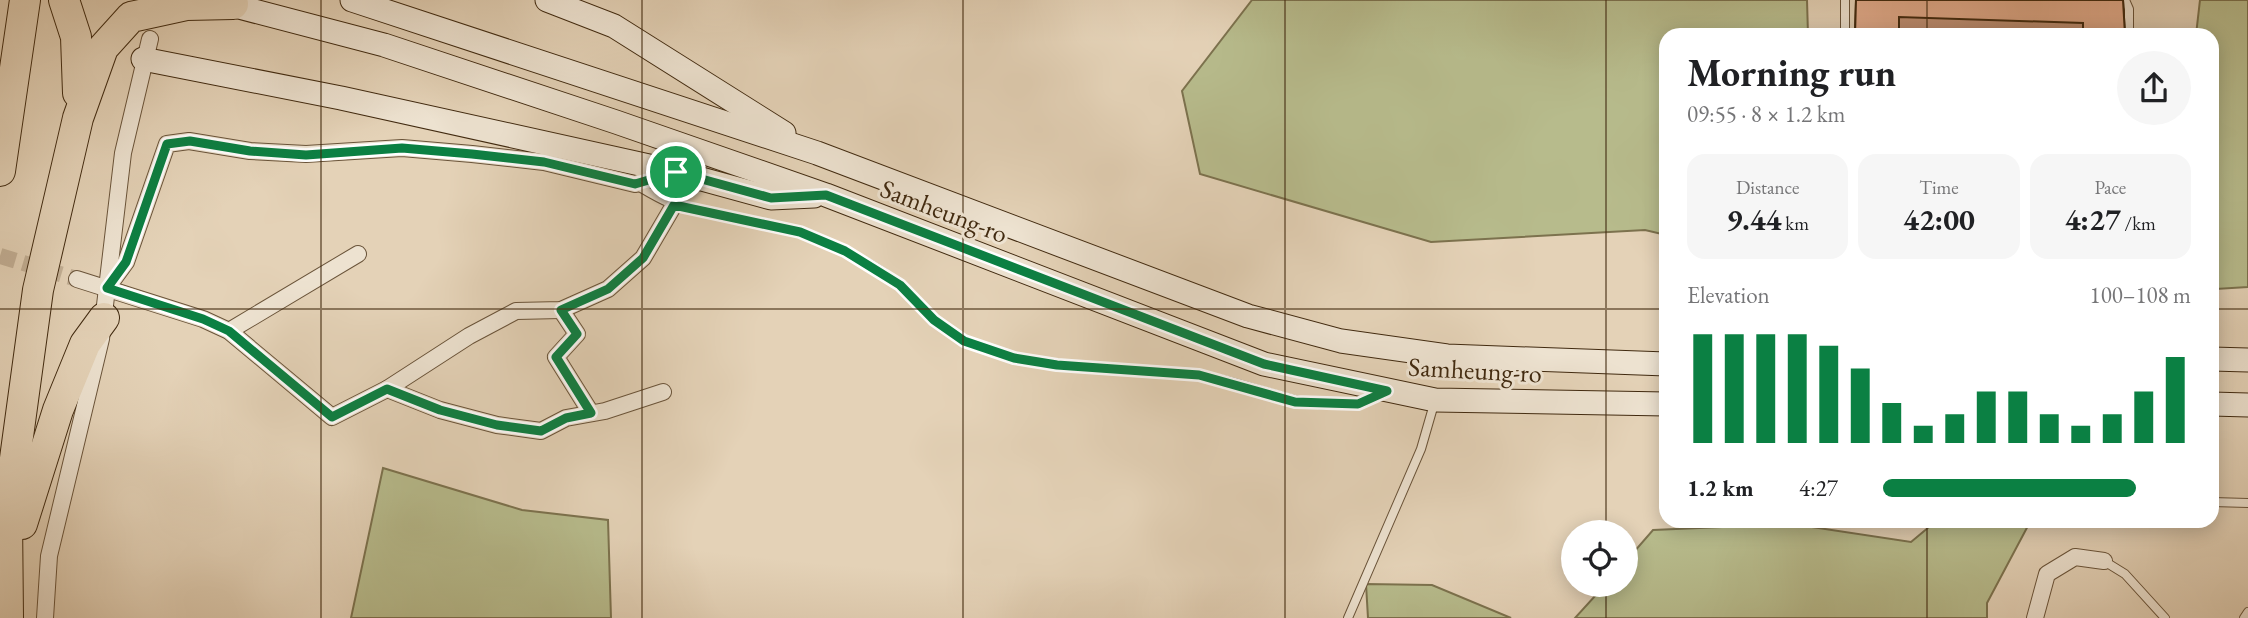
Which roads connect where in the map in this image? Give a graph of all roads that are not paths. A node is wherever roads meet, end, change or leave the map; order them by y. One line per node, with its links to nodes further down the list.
1 (25, 0): 13 (highway)
2 (64, 0): 11 (highway)
3 (352, 0): 12 (main road, Samheung-ro)
4 (547, 0): 12 (main road)
5 (1845, 0): 8 (lane)
6 (2125, 0): 9 (lane)
7 (223, 2): 11 (highway); 16 (main road, Samheung-ro)
8 (1845, 28)
9 (2129, 28)
10 (146, 49): 14 (main road); 20 (street)
11 (78, 118): 40 (highway)
12 (817, 153): 26 (main road, Samheung-ro)
13 (0, 171)
14 (676, 172): 15 (street); 16 (main road)
15 (635, 184): 17 (lane); 20 (street)
16 (826, 195): 28 (main road, Samheung-ro)
17 (674, 205): 21 (street); 28 (lane)
18 (358, 254): 23 (street)
19 (77, 279): 20 (street)
20 (107, 288): 22 (street); 23 (street)
21 (561, 310): 27 (street); 35 (street)
22 (104, 318): 40 (highway); 41 (street)
23 (229, 331): 27 (street)
24 (2219, 359): 25 (main road)
25 (2248, 360)
26 (1659, 364)
27 (387, 389): 35 (street)
28 (1387, 391): 30 (main road, Samheung-ro)
29 (663, 392): 35 (street)
30 (1435, 400): 31 (main road, Samheung-ro); 42 (lane)
31 (1659, 404)
32 (2219, 404): 33 (main road)
33 (2248, 405): 34 (lane)
34 (2248, 412)
35 (591, 413)
36 (2219, 502): 37 (lane)
37 (2248, 503)
38 (2104, 561): 43 (street); 44 (lane)
39 (2248, 612): 45 (lane)
40 (8, 616)
41 (45, 618)
42 (1348, 618)
43 (2035, 618)
44 (2165, 618)
45 (2244, 618)

